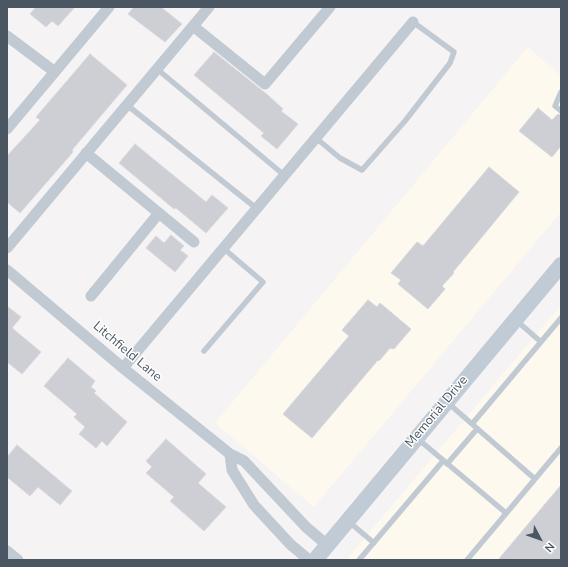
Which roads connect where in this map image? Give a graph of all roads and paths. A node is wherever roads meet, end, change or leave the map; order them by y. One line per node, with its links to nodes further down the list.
1 (109, 7): 8 (street)
2 (209, 7): 5 (street)
3 (330, 7): 5 (street)
4 (413, 22): 13 (street); 13 (lane)
5 (194, 26): 7 (street)
6 (7, 36): 8 (street)
7 (157, 69): 10 (street); 15 (lane)
8 (55, 72): 12 (street)
9 (561, 92): 11 (lane)
10 (127, 105): 14 (street); 16 (lane)
11 (561, 111)
12 (7, 129)
13 (316, 138): 15 (street)
14 (86, 153): 17 (street); 19 (street)
15 (284, 175): 16 (street)
16 (256, 208): 20 (street)
17 (159, 213): 18 (street); 23 (street)
18 (194, 242)
19 (7, 248)
20 (223, 248): 27 (lane); 28 (street)
21 (561, 265): 25 (main road, Memorial Drive)
22 (7, 270): 28 (street, Litchfield Lane)
23 (90, 296)
24 (561, 318): 26 (lane)
25 (515, 319): 26 (lane); 29 (main road, Memorial Drive)
26 (541, 342): 30 (lane)
27 (204, 351)
28 (123, 368): 34 (street, Litchfield Lane)
29 (446, 402): 30 (lane); 32 (main road, Memorial Drive)
30 (472, 424): 31 (lane)
31 (477, 429): 35 (lane); 36 (lane)
32 (416, 437): 35 (lane); 38 (main road, Memorial Drive)
33 (561, 448): 36 (lane)
34 (230, 454): 40 (street, Litchfield Lane); 43 (street)
35 (445, 463): 37 (lane); 39 (lane)
36 (535, 479): 37 (lane)
37 (506, 513): 46 (lane)
38 (348, 520): 39 (lane); 40 (main road, Memorial Drive)
39 (374, 543): 45 (lane)
40 (327, 545): 44 (main road, Memorial Drive)
41 (7, 551): 42 (street)
42 (18, 560)
43 (310, 560)
44 (315, 560)
45 (359, 560)
46 (467, 560)

